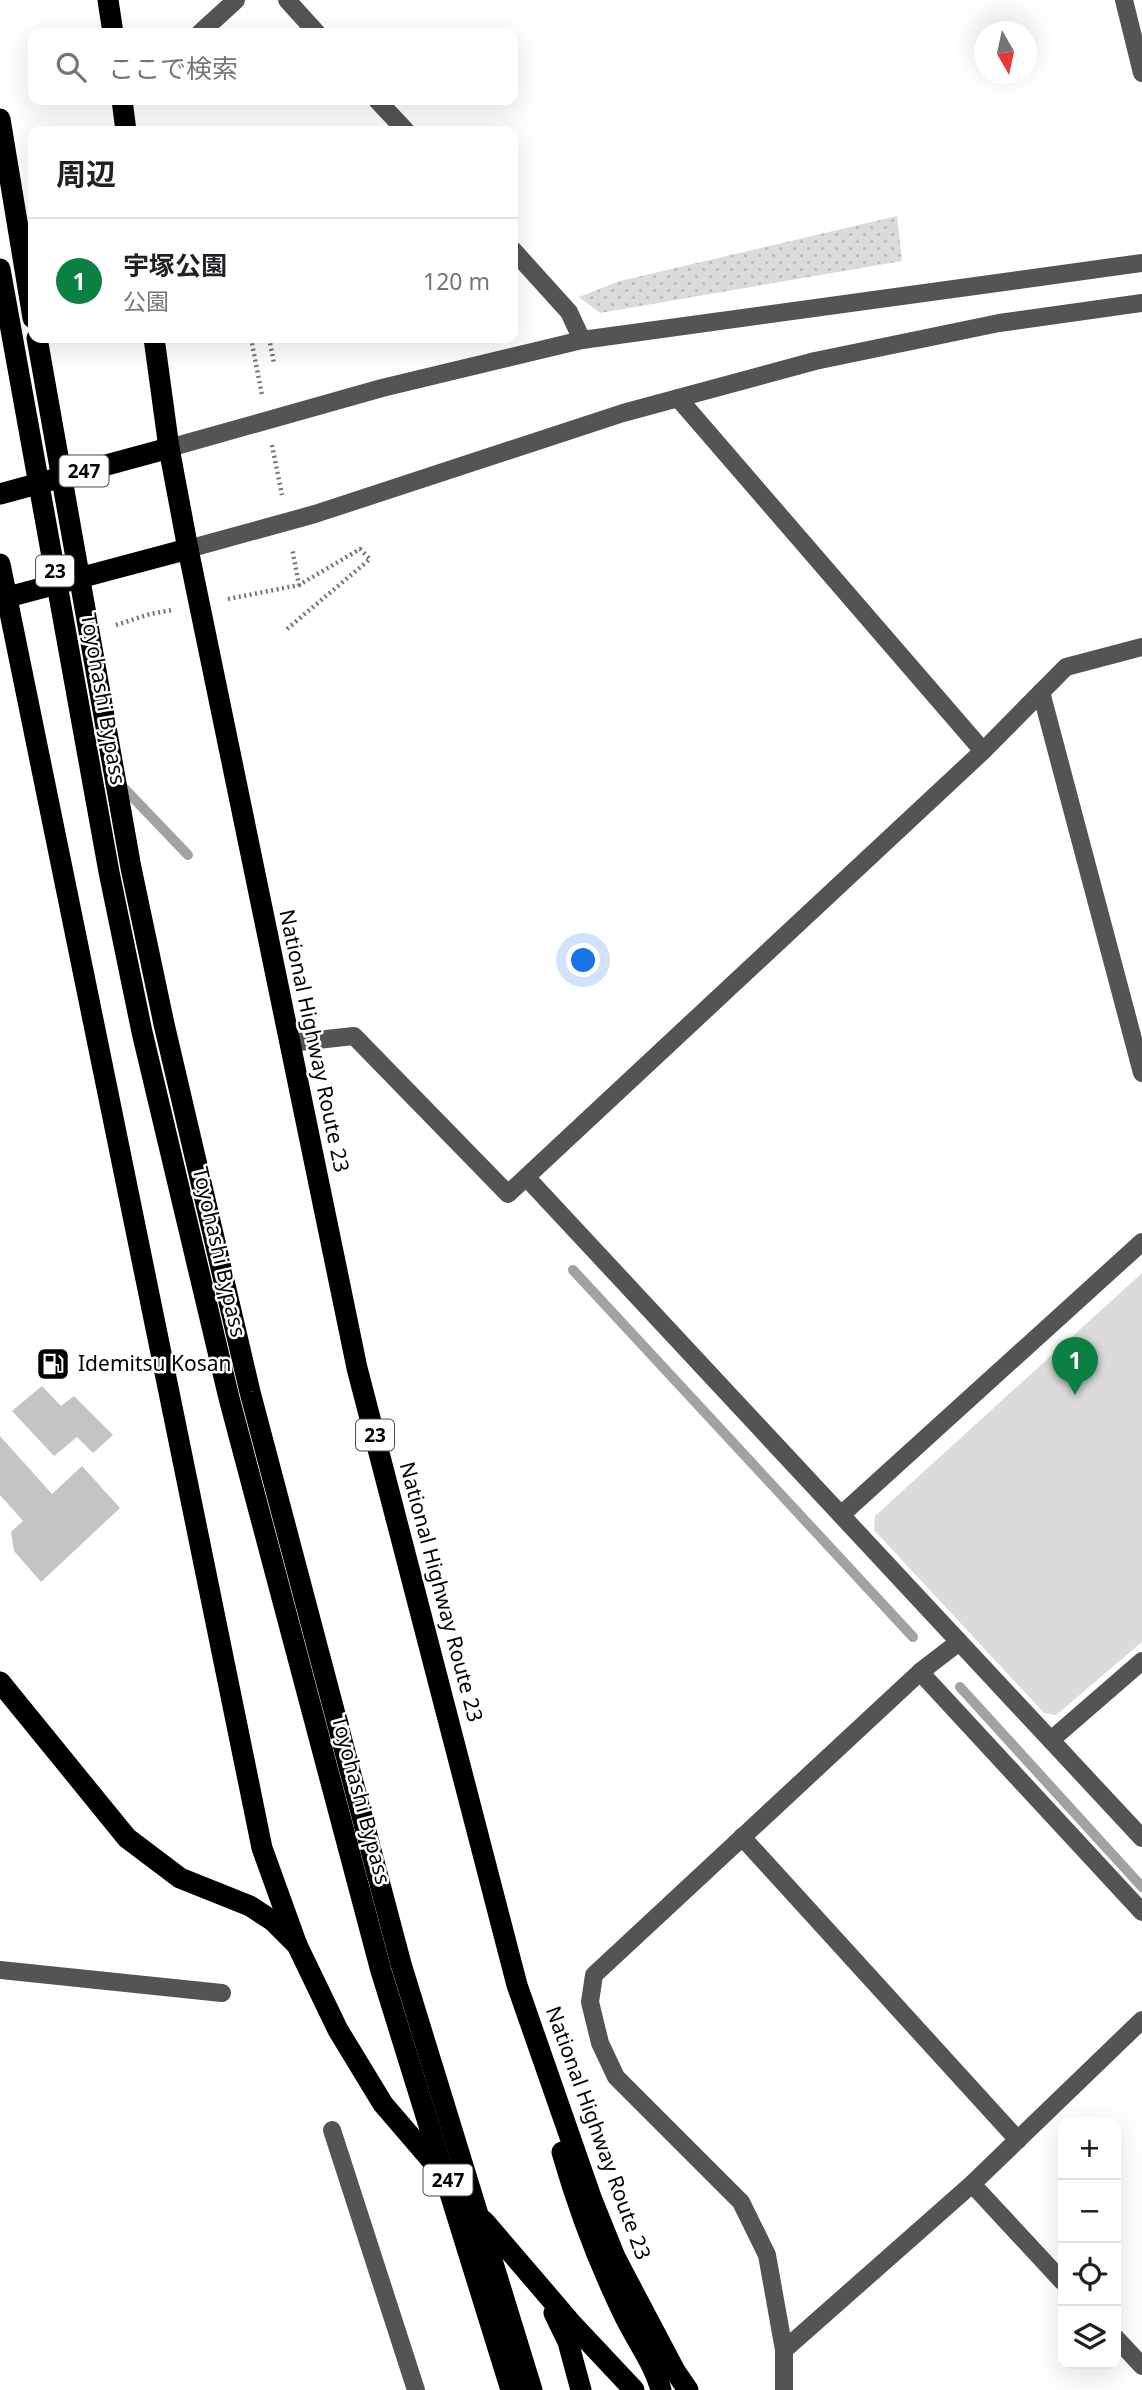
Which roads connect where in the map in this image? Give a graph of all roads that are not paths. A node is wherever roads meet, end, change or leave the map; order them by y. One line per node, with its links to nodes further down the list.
1 (108, 0): 5 (highway)
2 (236, 0): 6 (street)
3 (287, 0): 7 (street)
4 (1124, 0): 8 (street)
5 (112, 28)
6 (205, 28)
7 (312, 28)
8 (1142, 73)
9 (123, 105): 12 (highway)
10 (382, 105): 13 (street)
11 (0, 119): 17 (highway)
12 (125, 126)
13 (401, 126)
14 (518, 256): 19 (street)
15 (1142, 263): 19 (street)
16 (0, 269): 58 (highway, Toyohashi Bypass / 23)
17 (28, 289)
18 (1142, 303): 22 (street)
19 (582, 340): 23 (street)
20 (38, 343): 59 (highway, Toyohashi Bypass / 23)
21 (154, 343): 23 (highway, 23)
22 (678, 398): 25 (street); 30 (street)
23 (169, 448): 24 (highway, 247); 25 (highway, National Highway Route 23 / 23)
24 (0, 494)
25 (188, 549): 27 (highway); 31 (highway, National Highway Route 23 / 23)
26 (0, 564): 27 (highway, 23)
27 (3, 598): 44 (highway, 23)
28 (1142, 647): 29 (street)
29 (1041, 692): 30 (street); 32 (street)
30 (983, 751): 33 (street)
31 (289, 1043): 33 (street); 46 (highway, National Highway Route 23 / 23)
32 (1142, 1073)
33 (527, 1178): 35 (street)
34 (1142, 1242): 35 (street)
35 (841, 1515): 36 (street)
36 (960, 1642): 38 (street); 40 (street)
37 (1142, 1661): 40 (street)
38 (920, 1672): 41 (street); 43 (street)
39 (0, 1682): 44 (highway, 247)
40 (1051, 1740): 42 (street)
41 (742, 1837): 50 (street); 55 (street)
42 (1142, 1838)
43 (1142, 1912)
44 (297, 1945): 53 (highway, 247)
45 (0, 1970): 47 (street)
46 (517, 1985): 62 (highway); 63 (highway, National Highway Route 23 / 23)
47 (222, 1993)
48 (1142, 2020): 50 (street)
49 (332, 2130): 57 (street)
50 (1018, 2140): 51 (street)
51 (972, 2184): 52 (street); 55 (street)
52 (1058, 2277)
53 (541, 2287): 60 (highway); 61 (highway, 247)
54 (1121, 2343): 56 (street)
55 (784, 2350): 64 (street)
56 (1142, 2366)
57 (416, 2390)
58 (511, 2390)
59 (532, 2390)
60 (581, 2390)
61 (634, 2390)
62 (661, 2390)
63 (688, 2390)
64 (784, 2390)

